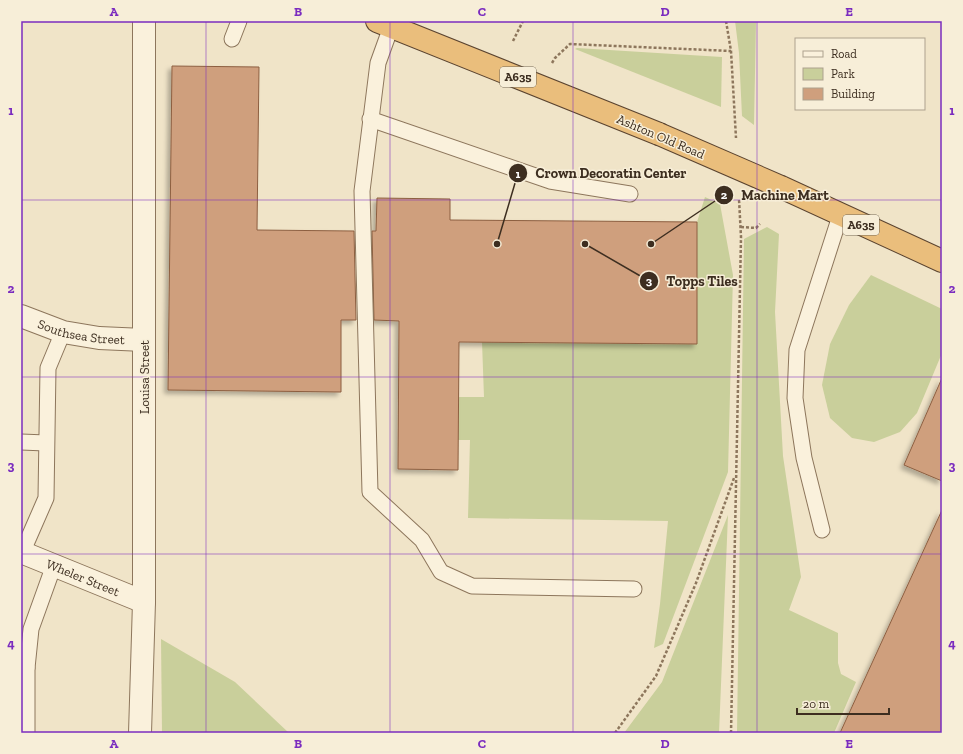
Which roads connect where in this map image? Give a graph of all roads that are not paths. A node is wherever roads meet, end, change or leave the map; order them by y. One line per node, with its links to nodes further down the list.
1 (144, 21): 11 (street, Louisa Street)
2 (239, 21): 4 (lane)
3 (384, 24): 5 (lane); 7 (highway, Ashton Old Road / A635, bridge)
4 (232, 39)
5 (370, 119): 6 (lane); 17 (lane)
6 (630, 194)
7 (840, 216): 8 (highway, Ashton Old Road / A635); 14 (lane)
8 (942, 261)
9 (21, 316): 10 (street, Southsea Street)
10 (63, 332): 11 (street, Southsea Street); 13 (lane)
11 (144, 340): 18 (street, Louisa Street)
12 (21, 442): 13 (lane)
13 (46, 443): 15 (lane)
14 (822, 530)
15 (22, 552): 16 (street, Wheler Street)
16 (54, 566): 18 (street, Wheler Street); 19 (lane)
17 (634, 589)
18 (144, 602): 21 (street, Louisa Street)
19 (24, 667): 20 (lane)
20 (27, 733)
21 (140, 733)

